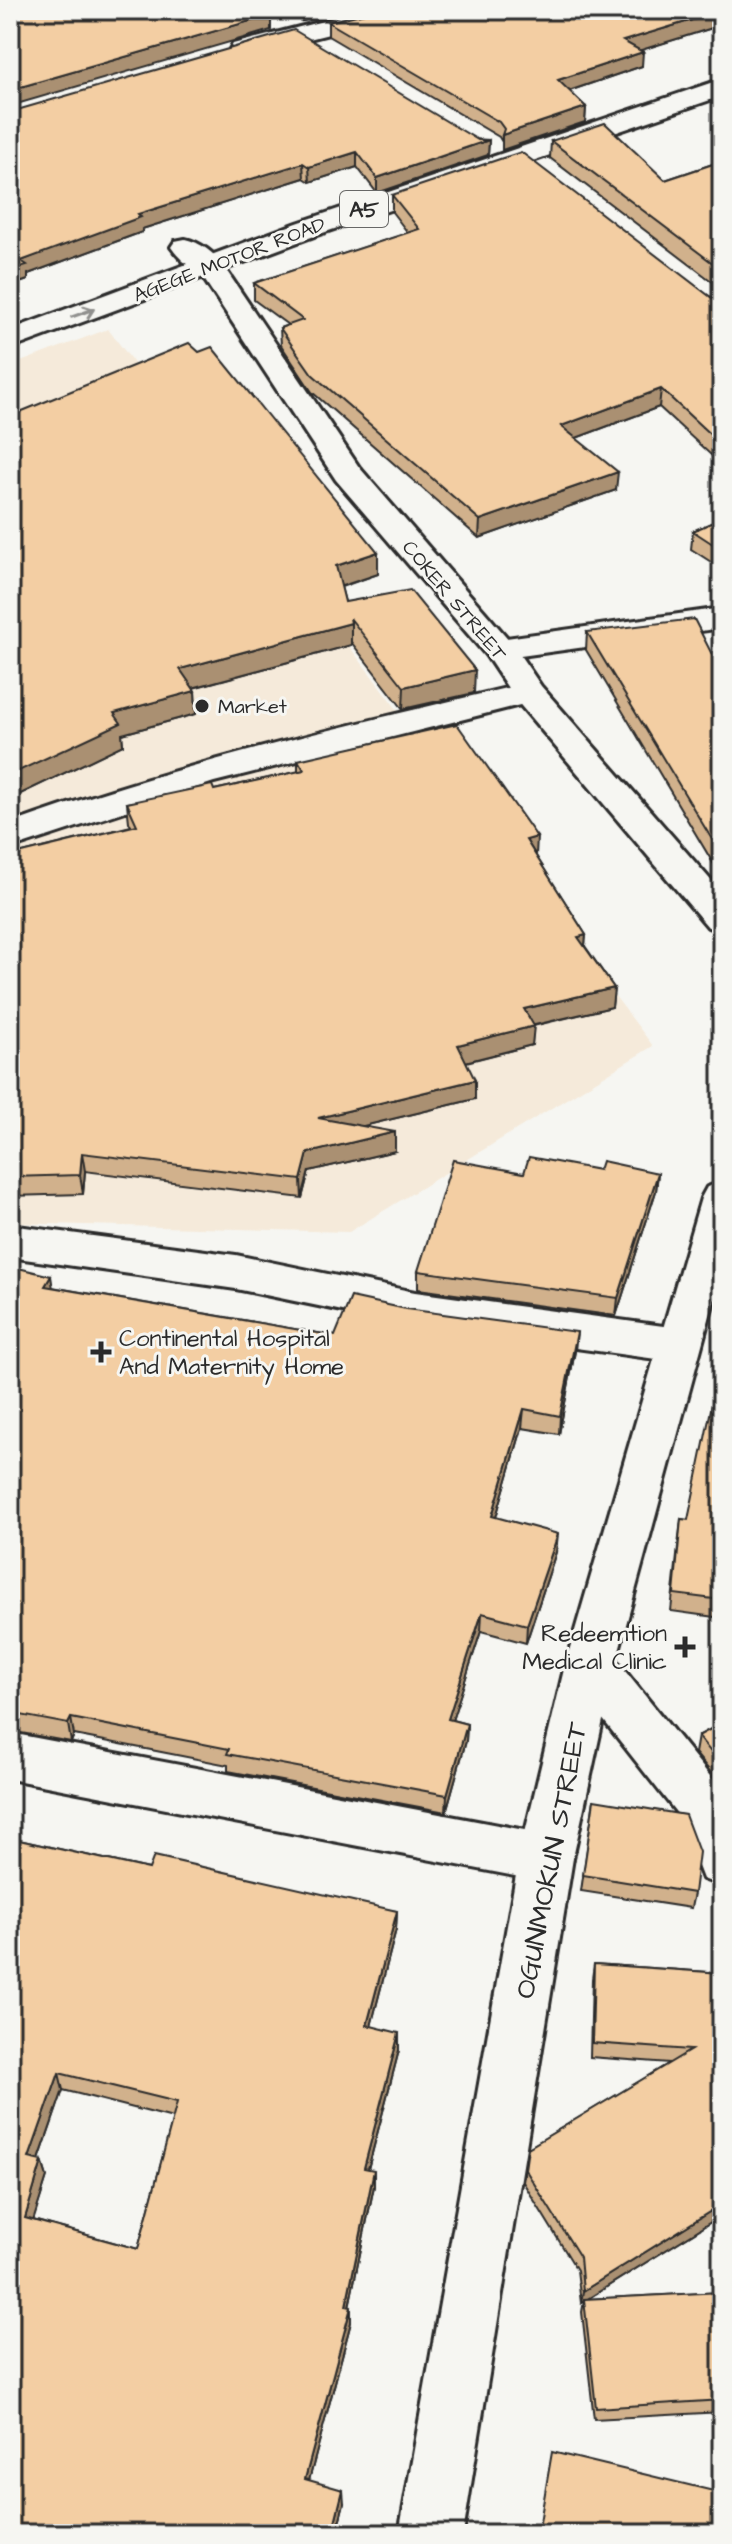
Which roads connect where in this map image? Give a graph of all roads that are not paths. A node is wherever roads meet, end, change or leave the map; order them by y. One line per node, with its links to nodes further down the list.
1 (395, 10): 3 (main road)
2 (272, 18): 3 (main road)
3 (297, 33): 4 (main road); 5 (main road)
4 (324, 49)
5 (221, 55)
6 (722, 69): 10 (main road, AGEGE MOTOR ROAD / A5)
7 (722, 87): 8 (main road, AGEGE MOTOR ROAD / A5)
8 (523, 154): 9 (main road); 10 (main road, AGEGE MOTOR ROAD / A5)
9 (548, 173)
10 (197, 257): 11 (main road, AGEGE MOTOR ROAD / A5); 12 (main road, AGEGE MOTOR ROAD / A5, one-way to 10); 14 (main road, COKER STREET)
11 (10, 314)
12 (10, 340)
13 (722, 618): 14 (main road)
14 (499, 649): 15 (main road, COKER STREET)
15 (528, 693): 16 (main road); 17 (main road, COKER STREET)
16 (10, 837)
17 (722, 918)
18 (722, 1198): 20 (main road, OGUNMOKUN STREET)
19 (10, 1241): 20 (main road)
20 (678, 1345): 21 (main road, OGUNMOKUN STREET)
21 (590, 1665): 23 (main road, OGUNMOKUN STREET); 24 (main road)
22 (10, 1756): 23 (main road)
23 (546, 1858): 25 (main road, OGUNMOKUN STREET)
24 (722, 1862)
25 (431, 2534)

